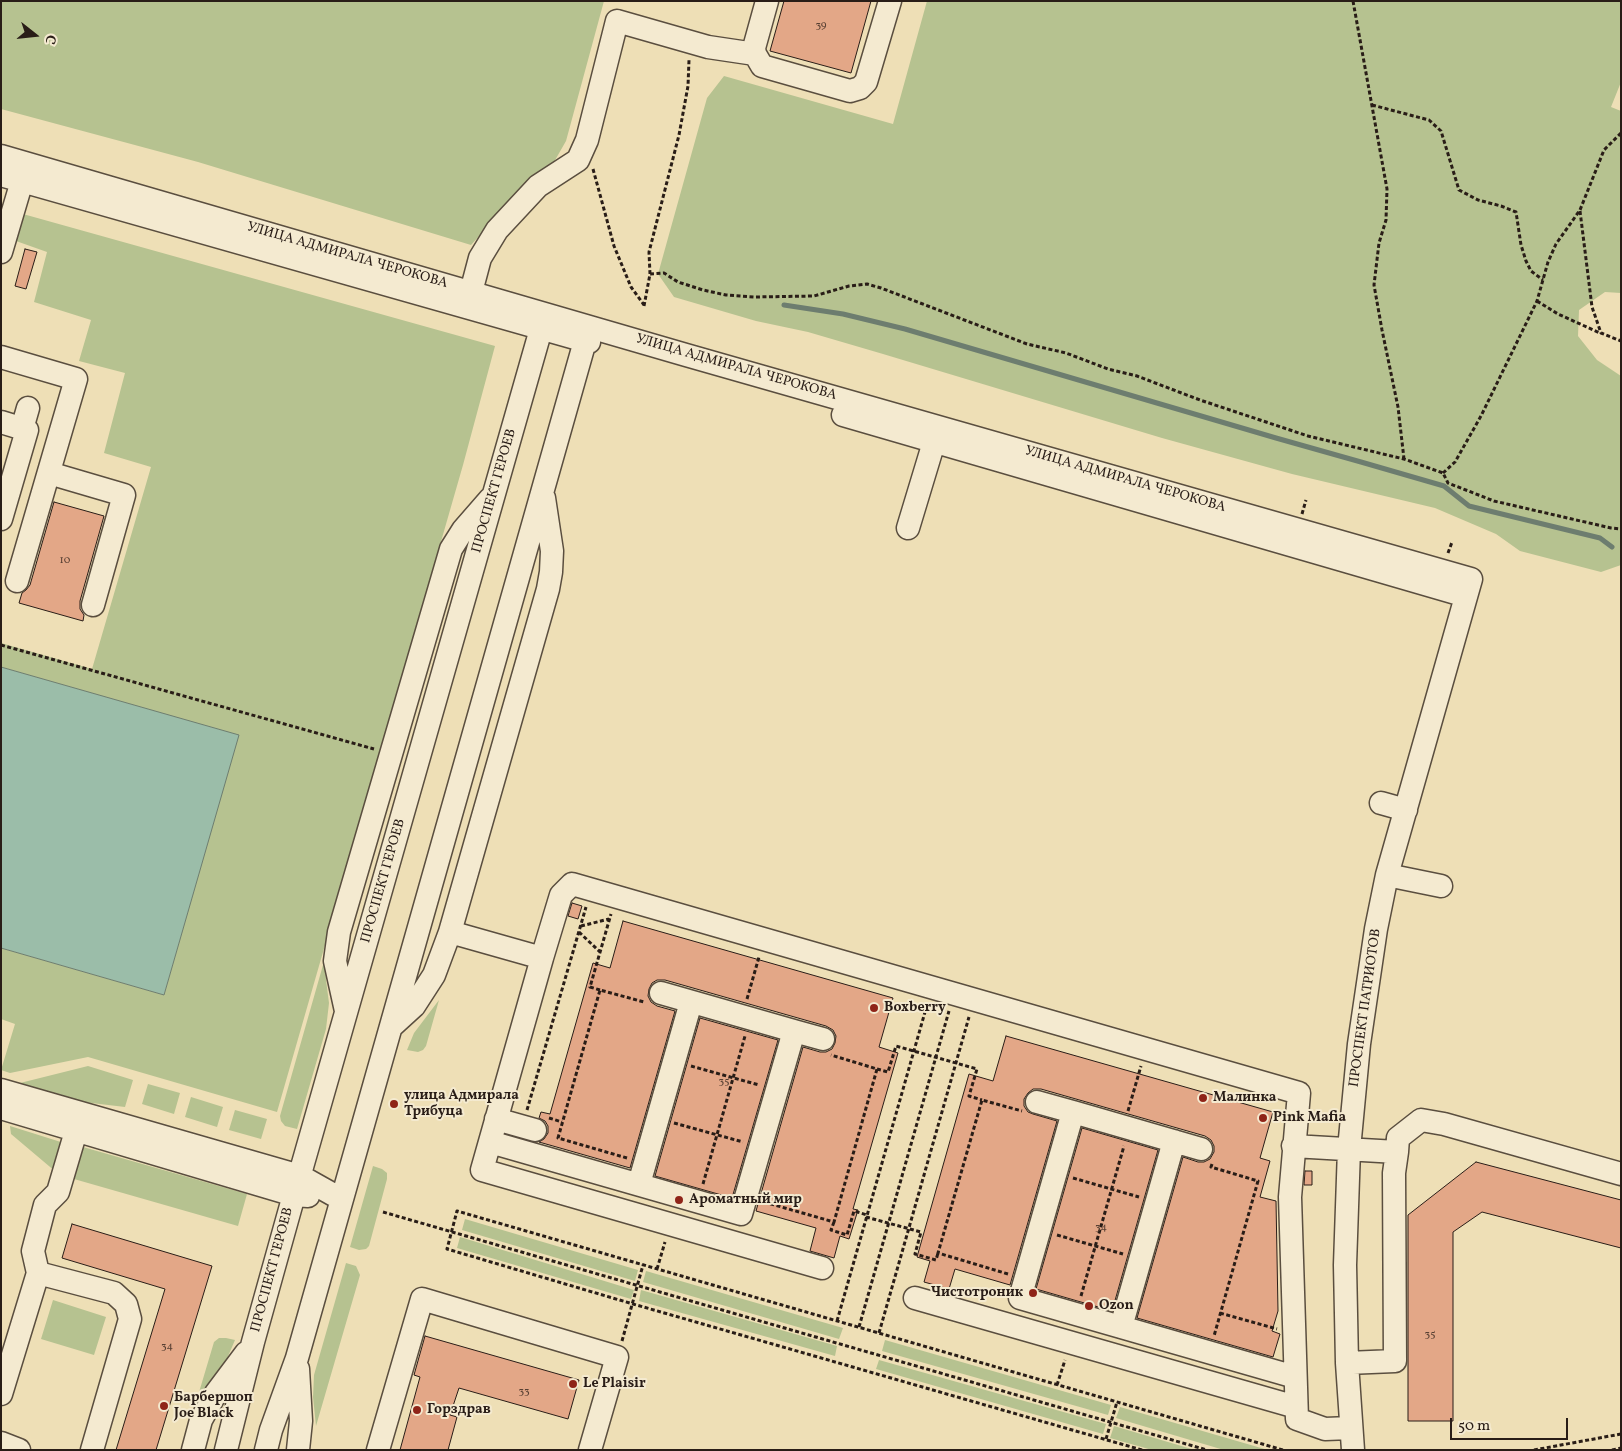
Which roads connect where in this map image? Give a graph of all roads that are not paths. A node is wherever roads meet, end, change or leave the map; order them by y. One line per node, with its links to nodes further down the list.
1 (767, 1): 3 (street)
2 (890, 1): 3 (street)
3 (755, 54): 7 (street)
4 (1, 156): 7 (street, УЛИЦА АДМИРАЛА ЧЕРОКОВА)
5 (12, 178): 6 (street); 8 (street, УЛИЦА АДМИРАЛА ЧЕРОКОВА)
6 (1, 252)
7 (471, 292): 8 (street, УЛИЦА АДМИРАЛА ЧЕРОКОВА)
8 (544, 321): 9 (street, УЛИЦА АДМИРАЛА ЧЕРОКОВА); 15 (street, ПРОСПЕКТ ГЕРОЕВ)
9 (587, 333): 12 (street, УЛИЦА АДМИРАЛА ЧЕРОКОВА); 14 (street); 19 (street, УЛИЦА АДМИРАЛА ЧЕРОКОВА)
10 (1, 357): 13 (street)
11 (17, 420): 16 (street)
12 (934, 442): 17 (street); 19 (street, УЛИЦА АДМИРАЛА ЧЕРОКОВА)
13 (49, 473): 18 (street); 20 (street)
14 (543, 491): 25 (street); 30 (street)
15 (494, 494): 29 (street, ПРОСПЕКТ ГЕРОЕВ); 29 (street)
16 (1, 519)
17 (908, 528)
18 (17, 581)
19 (1469, 588): 22 (street, ПРОСПЕКТ ПАТРИОТОВ)
20 (93, 606)
21 (1381, 803): 22 (street)
22 (1406, 810): 23 (street, ПРОСПЕКТ ПАТРИОТОВ)
23 (1387, 875): 24 (street); 43 (street, ПРОСПЕКТ ПАТРИОТОВ)
24 (1441, 886)
25 (450, 932): 26 (street); 30 (street)
26 (542, 958): 39 (street); 41 (street)
27 (661, 993): 28 (street)
28 (691, 1002): 31 (street); 46 (street)
29 (346, 1014): 47 (street, ПРОСПЕКТ ГЕРОЕВ)
30 (390, 1028): 48 (street)
31 (794, 1031): 32 (street); 46 (street)
32 (823, 1039)
33 (1, 1090): 47 (street)
34 (1037, 1102): 36 (street)
35 (1, 1108): 38 (street)
36 (1073, 1112): 40 (street); 52 (street)
37 (536, 1129): 39 (street)
38 (76, 1130): 47 (street); 50 (street)
39 (493, 1130): 46 (street); 49 (street)
40 (1174, 1141): 42 (street); 52 (street)
41 (1293, 1146): 43 (street); 54 (street)
42 (1201, 1149)
43 (1349, 1149): 44 (street); 56 (street, ПРОСПЕКТ ПАТРИОТОВ)
44 (1397, 1152): 45 (street); 56 (street)
45 (1621, 1174)
46 (639, 1184)
47 (297, 1185): 48 (street); 53 (street, ПРОСПЕКТ ГЕРОЕВ)
48 (341, 1199): 55 (street)
49 (822, 1268)
50 (38, 1274): 57 (street); 62 (street)
51 (915, 1298): 58 (street)
52 (1121, 1327): 54 (street)
53 (254, 1342): 63 (street); 64 (street, ПРОСПЕКТ ГЕРОЕВ)
54 (1285, 1353): 58 (street)
55 (297, 1358): 65 (street); 66 (street)
56 (1347, 1363): 59 (street, ПРОСПЕКТ ПАТРИОТОВ)
57 (1, 1394)
58 (1296, 1407): 59 (street)
59 (1352, 1439)
60 (1, 1443): 61 (street)
61 (19, 1450)
62 (92, 1450)
63 (193, 1450)
64 (226, 1450)
65 (266, 1450)
66 (298, 1450)
67 (378, 1450): 68 (street)
68 (590, 1450)

